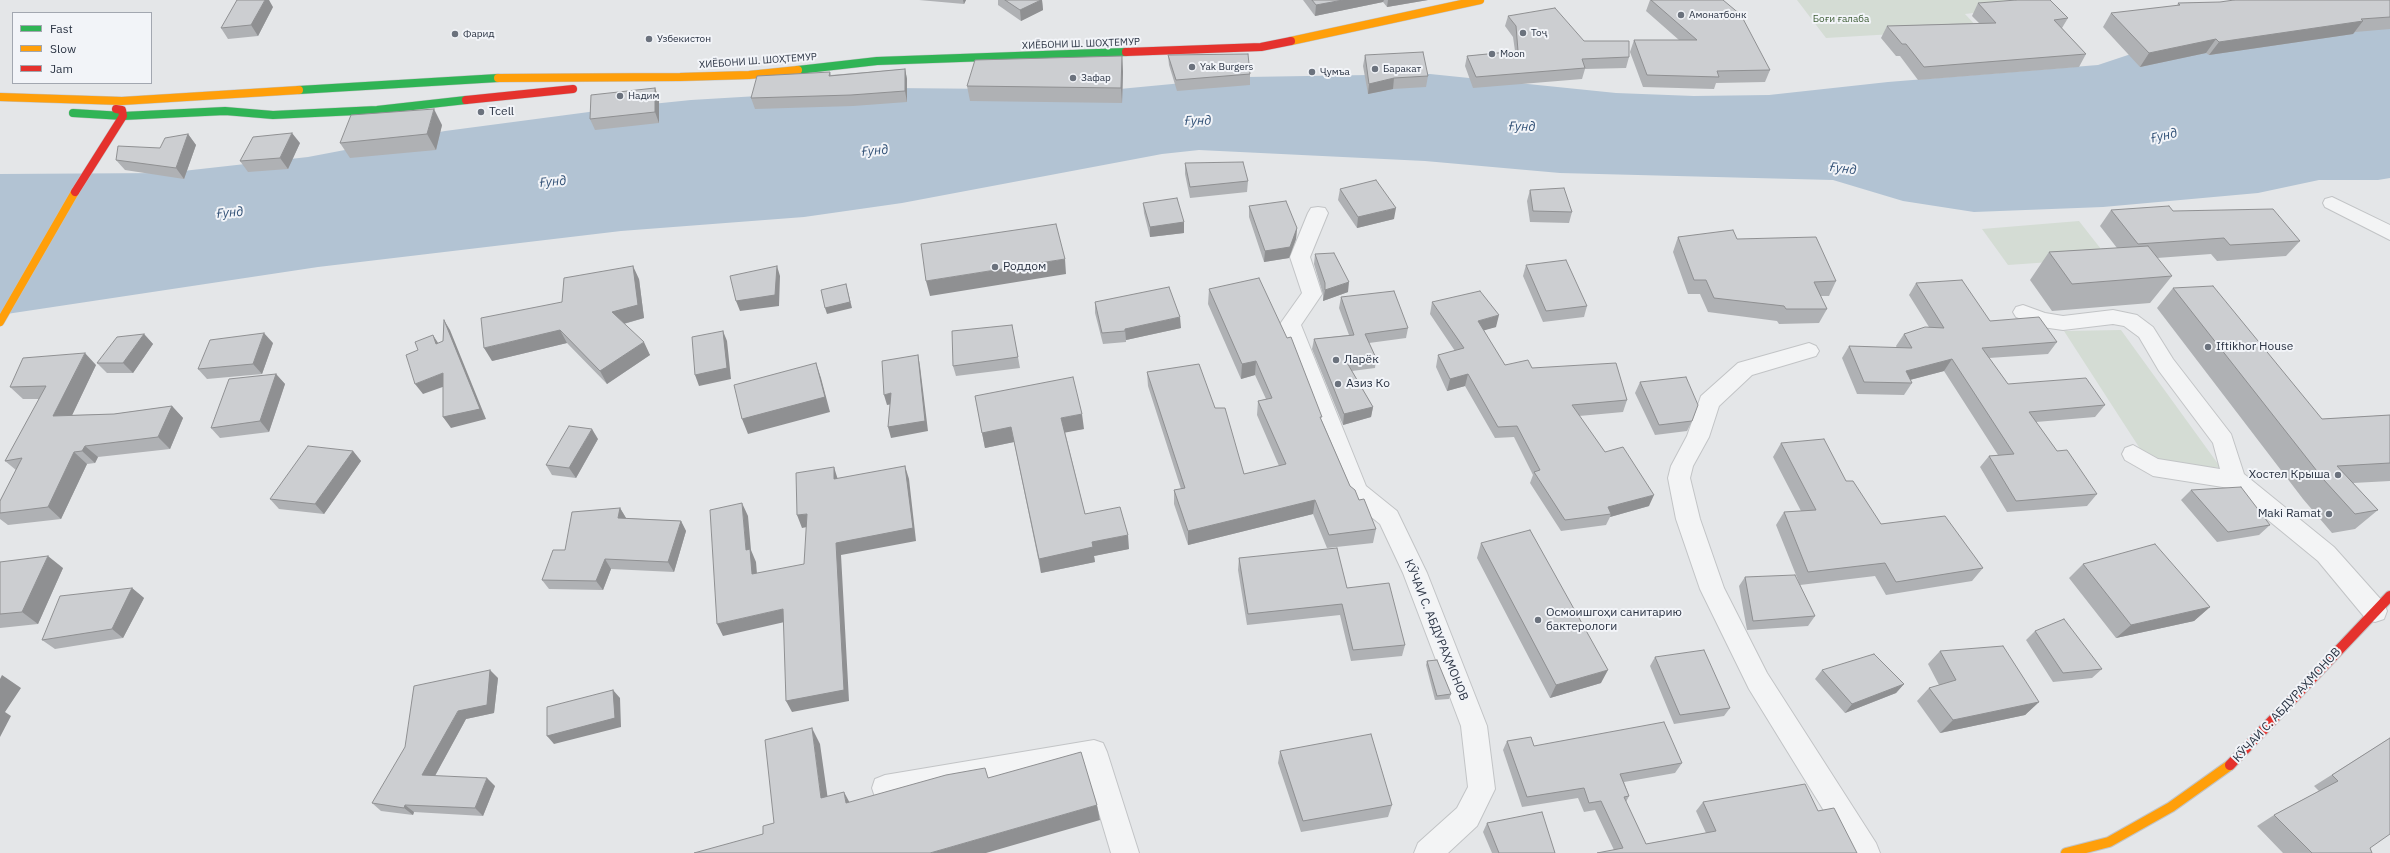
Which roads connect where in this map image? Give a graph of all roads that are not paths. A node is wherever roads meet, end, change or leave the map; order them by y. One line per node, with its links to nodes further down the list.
1 (1480, 0): 3 (main road, ХИЁБОНИ Ш. ШОҲТЕМУР)
2 (518, 77): 3 (main road); 4 (main road); 5 (main road)
3 (680, 78): 5 (main road)
4 (325, 88): 8 (main road); 10 (main road)
5 (514, 96): 10 (main road)
6 (0, 97): 7 (main road)
7 (10, 99): 8 (main road); 9 (main road)
8 (84, 100): 12 (main road)
9 (34, 109)
10 (225, 111): 12 (main road)
11 (64, 112): 12 (main road)
12 (124, 116): 17 (main road)
13 (2332, 203): 15 (street)
14 (1318, 213): 24 (street, КӮЧАИ С. АБДУРАҲМОНОВ)
15 (2390, 233)
16 (2023, 312): 20 (street)
17 (0, 322)
18 (1809, 351): 25 (street)
19 (2133, 454): 20 (street)
20 (2234, 479): 21 (street)
21 (2382, 604): 26 (main road, КӮЧАИ С. АБДУРАҲМОНОВ)
22 (885, 788): 23 (street)
23 (1125, 853)
24 (1428, 853)
25 (1866, 853)
26 (2066, 853)

